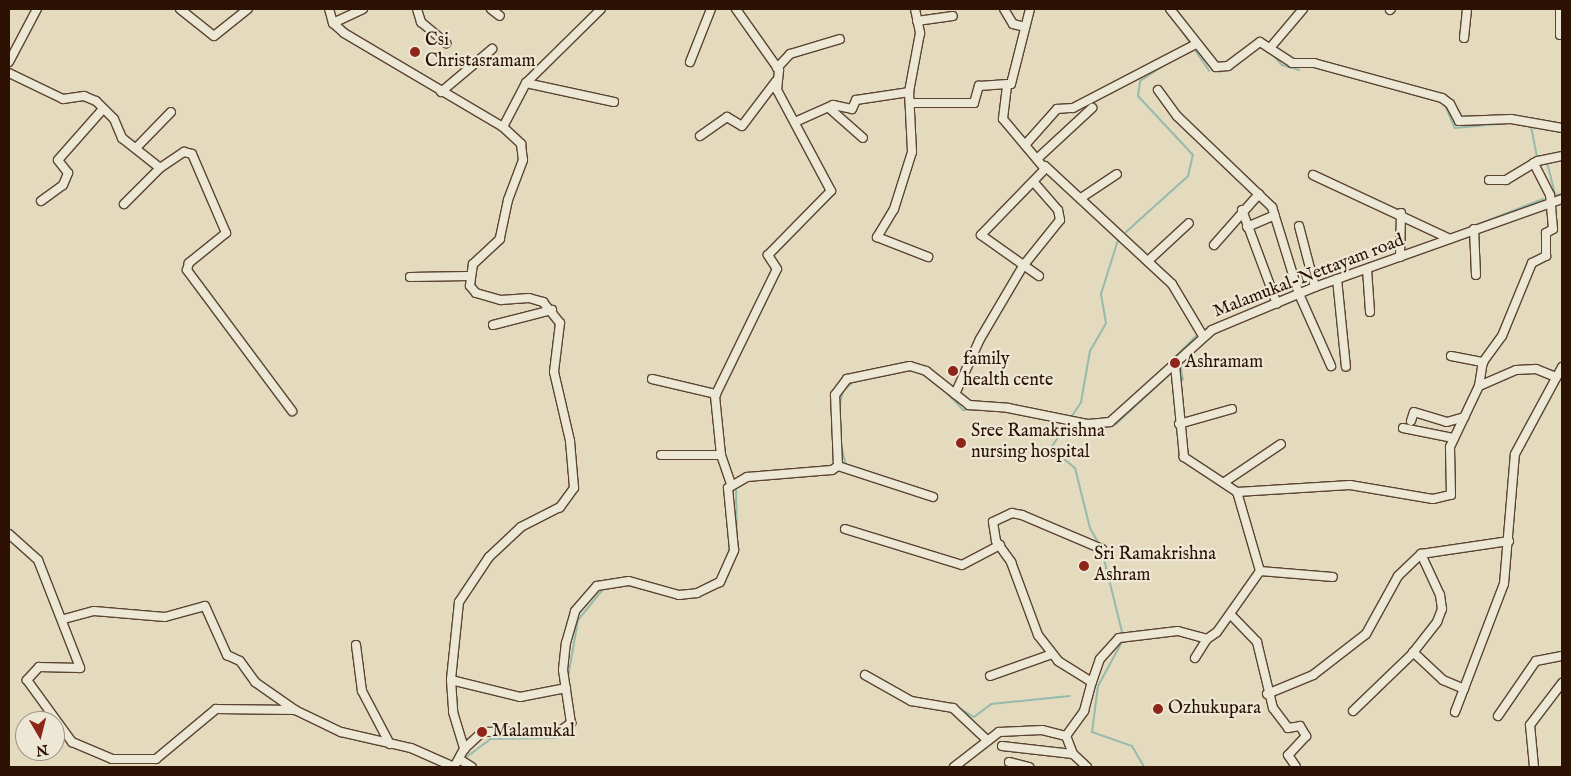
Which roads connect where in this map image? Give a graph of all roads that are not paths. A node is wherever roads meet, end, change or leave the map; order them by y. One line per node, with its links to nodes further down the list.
1 (37, 9): 30 (street)
2 (180, 9): 3 (street)
3 (248, 9)
4 (329, 9): 21 (street)
5 (363, 9): 21 (street)
6 (417, 9): 26 (street)
7 (491, 9): 18 (street)
8 (601, 9): 35 (street)
9 (710, 9): 31 (street)
10 (736, 9): 32 (street)
11 (915, 9): 20 (street)
12 (1004, 9): 22 (street)
13 (1030, 9): 22 (street)
14 (1170, 9): 27 (street)
15 (1303, 9): 28 (street)
16 (1467, 9): 24 (street)
17 (1560, 9): 23 (street)
18 (500, 16)
19 (953, 16): 20 (street)
20 (917, 21): 39 (street)
21 (333, 23): 38 (street)
22 (1025, 27): 36 (street)
23 (1560, 35)
24 (1464, 38)
25 (840, 39): 32 (street)
26 (446, 43)
27 (1192, 46): 28 (street); 51 (street)
28 (1270, 48): 48 (street)
29 (492, 49): 38 (street)
30 (9, 62)
31 (690, 62)
32 (777, 68): 34 (street)
33 (9, 73): 42 (street)
34 (776, 81): 46 (street); 49 (street)
35 (526, 83): 40 (street); 47 (street)
36 (1007, 86): 41 (street); 51 (street)
37 (1158, 90): 62 (street)
38 (440, 92): 47 (street)
39 (909, 92): 41 (street); 43 (street)
40 (614, 102)
41 (911, 104): 77 (street)
42 (103, 108): 52 (street); 65 (street)
43 (829, 108): 46 (street); 50 (street)
44 (1092, 108): 54 (street)
45 (171, 112): 52 (street)
46 (795, 122): 103 (street)
47 (502, 127): 83 (street)
48 (1562, 128)
49 (700, 136)
50 (863, 138)
51 (1025, 145): 54 (street)
52 (136, 148): 57 (street)
53 (1562, 156): 55 (street)
54 (1038, 158): 56 (street)
55 (1534, 163): 60 (street); 66 (street)
56 (1045, 166): 61 (street); 63 (street)
57 (160, 168): 67 (street); 106 (street)
58 (1117, 174): 63 (street)
59 (1313, 175): 69 (street)
60 (1489, 180)
61 (1034, 182): 80 (street); 80 (street)
62 (1259, 194): 68 (street); 70 (street)
63 (1081, 198): 79 (street)
64 (1562, 199): 66 (street, Malamukal-Nettayam road)
65 (41, 201)
66 (1548, 203): 74 (street, Malamukal-Nettayam road); 95 (street)
67 (124, 204)
68 (1242, 210): 73 (street); 76 (street)
69 (1401, 213): 75 (street); 78 (street)
70 (1274, 215): 73 (street); 88 (street)
71 (1189, 223): 79 (street)
72 (1299, 226): 87 (street)
73 (1247, 227): 89 (street)
74 (1474, 229): 75 (street, Malamukal-Nettayam road); 82 (street)
75 (1450, 239): 78 (street, Malamukal-Nettayam road)
76 (1214, 245)
77 (928, 257)
78 (1400, 257): 81 (street, Malamukal-Nettayam road)
79 (1150, 260): 93 (street)
80 (1023, 266): 84 (street); 104 (street)
81 (1367, 269): 86 (street, Malamukal-Nettayam road); 91 (street)
82 (1476, 275)
83 (469, 276): 85 (street); 90 (street)
84 (1038, 276)
85 (410, 277)
86 (1337, 279): 87 (street, Malamukal-Nettayam road); 98 (street)
87 (1315, 287): 88 (street, Malamukal-Nettayam road)
88 (1298, 294): 89 (street, Malamukal-Nettayam road); 97 (street)
89 (1277, 304): 93 (street, Malamukal-Nettayam road)
90 (552, 310): 92 (street); 138 (street)
91 (1370, 312)
92 (492, 325)
93 (1203, 336): 96 (street, Malamukal-Nettayam road)
94 (1451, 356): 95 (street)
95 (1483, 362): 102 (street)
96 (1175, 365): 104 (street, Malamukal-Nettayam road); 109 (street)
97 (1331, 366)
98 (1346, 367)
99 (1562, 367): 100 (street)
100 (1556, 378): 102 (street); 122 (street)
101 (652, 379): 103 (street)
102 (1479, 386): 107 (street)
103 (716, 394): 114 (street)
104 (955, 394): 115 (street, Malamukal-Nettayam road)
105 (1232, 409): 109 (street)
106 (292, 411)
107 (1464, 417): 108 (street); 111 (street)
108 (1411, 421)
109 (1179, 424): 116 (street)
110 (1404, 428): 111 (street)
111 (1453, 438): 118 (street)
112 (1281, 444): 116 (street)
113 (661, 455): 114 (street)
114 (721, 455): 117 (street)
115 (838, 466): 117 (street); 119 (street)
116 (1226, 481): 118 (street)
117 (731, 484): 141 (street)
118 (1238, 492): 126 (street)
119 (933, 497)
120 (845, 529): 123 (street)
121 (9, 534): 129 (street)
122 (1509, 541): 125 (street); 142 (street)
123 (1000, 545): 124 (street); 133 (street)
124 (1102, 549)
125 (1421, 554): 132 (street); 143 (street)
126 (1260, 572): 127 (street); 128 (street)
127 (1333, 577)
128 (1232, 616): 130 (street); 143 (street)
129 (64, 619): 144 (street); 144 (street)
130 (1207, 639): 135 (street); 139 (street)
131 (356, 645): 150 (street)
132 (1413, 652): 142 (street); 145 (street)
133 (1052, 654): 137 (street); 139 (street)
134 (1562, 656): 147 (street)
135 (1195, 658)
136 (865, 674): 149 (street)
137 (990, 676)
138 (451, 680): 141 (street); 152 (street)
139 (1092, 682): 148 (street)
140 (1562, 683): 162 (street)
141 (566, 688): 152 (street)
142 (1464, 689): 146 (street)
143 (1267, 694): 161 (street)
144 (295, 710): 150 (street)
145 (1353, 711)
146 (1454, 712)
147 (1498, 716)
148 (1066, 736): 149 (street); 153 (street)
149 (986, 739): 158 (street)
150 (390, 744): 156 (street)
151 (1002, 746): 153 (street)
152 (464, 749): 154 (street)
153 (1073, 754): 160 (street)
154 (460, 759): 156 (street); 157 (street)
155 (1008, 762): 159 (street)
156 (454, 767)
157 (472, 767)
158 (954, 767)
159 (1029, 767)
160 (1087, 767)
161 (1296, 767)
162 (1534, 767)

